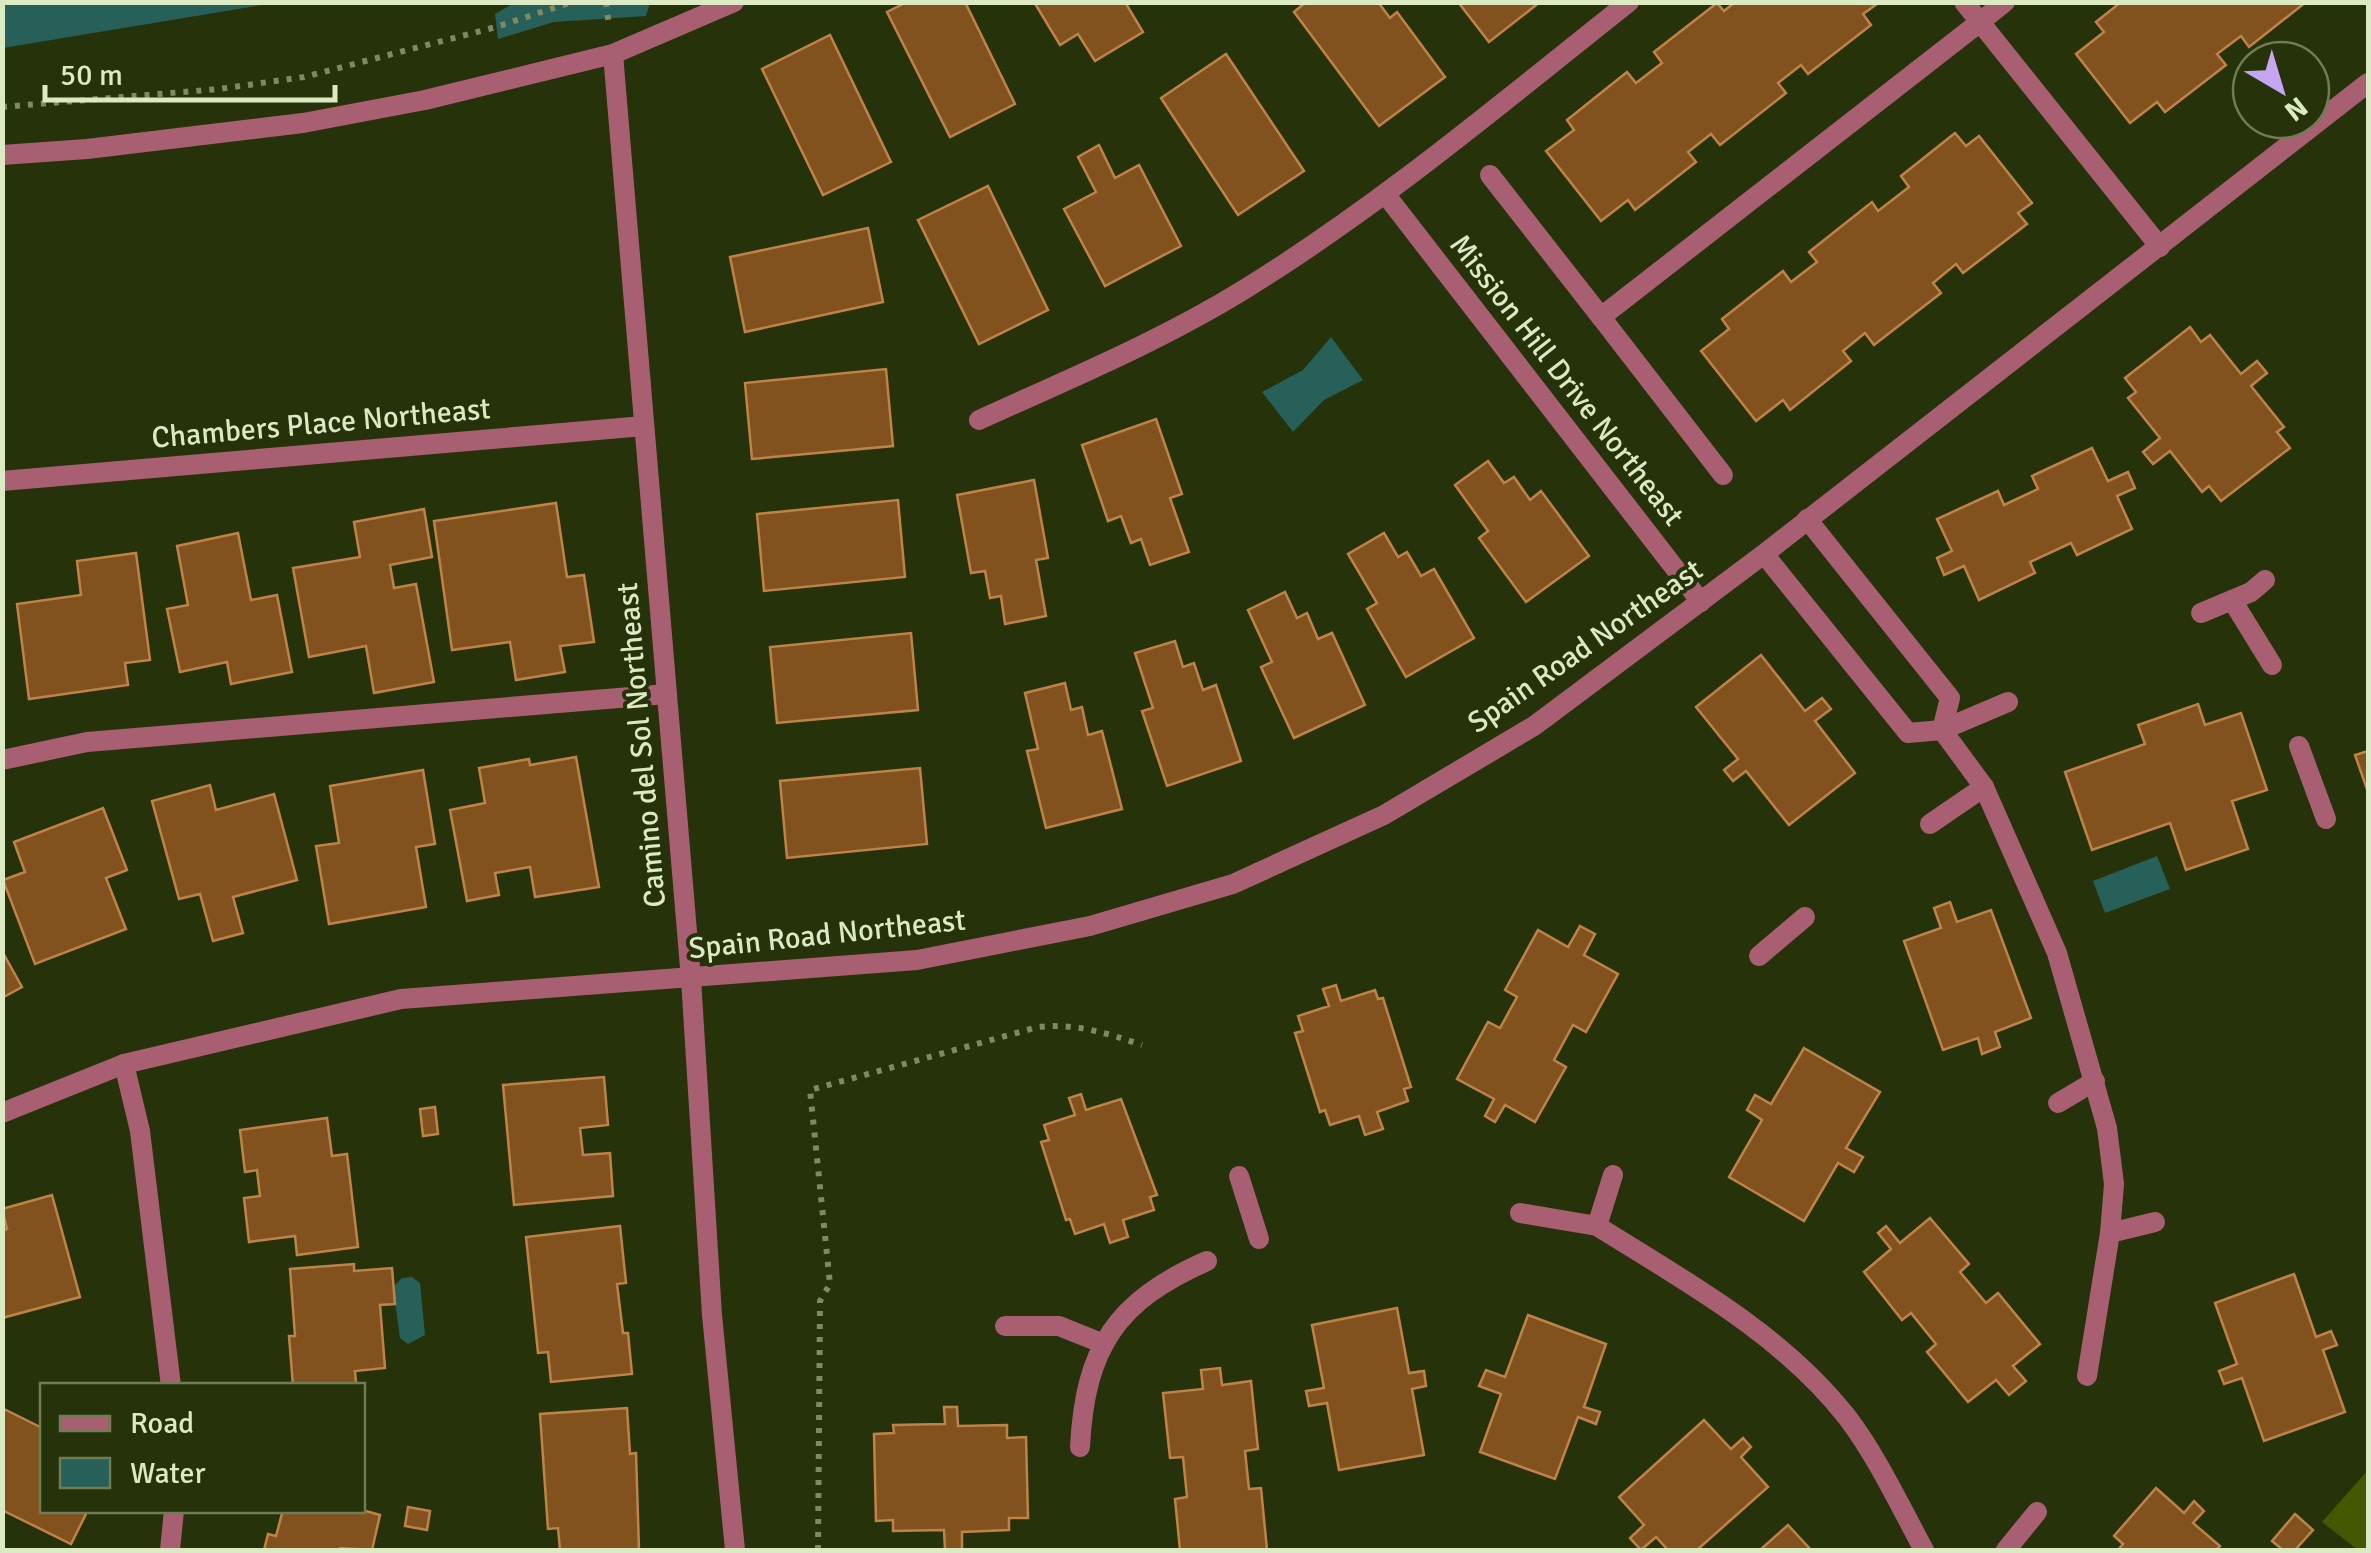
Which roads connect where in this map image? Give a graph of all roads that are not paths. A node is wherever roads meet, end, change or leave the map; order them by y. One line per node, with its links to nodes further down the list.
1 (734, 2): 6 (street)
2 (1629, 2): 10 (street)
3 (1964, 2): 5 (street)
4 (2005, 2): 5 (street)
5 (1980, 22): 11 (street); 12 (street)
6 (613, 54): 8 (street); 14 (street, Camino del Sol Northeast)
7 (2368, 83): 11 (street, Spain Road Northeast)
8 (2, 155)
9 (1490, 174): 12 (street)
10 (1386, 195): 13 (street); 21 (street, Mission Hill Drive Northeast)
11 (2160, 247): 17 (street, Spain Road Northeast)
12 (1601, 317): 15 (street)
13 (979, 420)
14 (644, 426): 16 (street, Chambers Place Northeast); 24 (street, Camino del Sol Northeast)
15 (1722, 475)
16 (2, 481)
17 (1808, 519): 18 (street, Spain Road Northeast); 26 (street)
18 (1764, 554): 21 (street, Spain Road Northeast); 26 (street)
19 (2265, 580): 20 (street)
20 (2232, 600): 22 (street); 23 (street)
21 (1701, 602): 34 (street, Spain Road Northeast)
22 (2201, 613)
23 (2272, 665)
24 (667, 694): 28 (street); 34 (street, Camino del Sol Northeast)
25 (2008, 702): 26 (street)
26 (1942, 730): 29 (street)
27 (2300, 746): 30 (street)
28 (2, 760)
29 (1984, 787): 31 (street); 36 (street)
30 (2326, 820)
31 (1930, 824)
32 (1805, 917): 33 (street)
33 (1759, 956)
34 (691, 980): 35 (street, Spain Road Northeast); 55 (street, Camino del Sol Northeast)
35 (124, 1064): 38 (street, Spain Road Northeast); 50 (street)
36 (2095, 1081): 37 (street); 44 (street)
37 (2058, 1103)
38 (2, 1113)
39 (1612, 1175): 43 (street)
40 (1239, 1176): 45 (street)
41 (1520, 1213): 43 (street)
42 (2155, 1222): 44 (street)
43 (1598, 1226): 56 (street)
44 (2110, 1233): 49 (street)
45 (1259, 1239)
46 (1208, 1262): 48 (street)
47 (1005, 1326): 48 (street)
48 (1104, 1344): 51 (street)
49 (2087, 1376)
50 (171, 1383)
51 (1080, 1447)
52 (2037, 1512): 57 (street)
53 (174, 1513): 54 (street)
54 (170, 1550)
55 (735, 1550)
56 (1924, 1550)
57 (2006, 1550)

